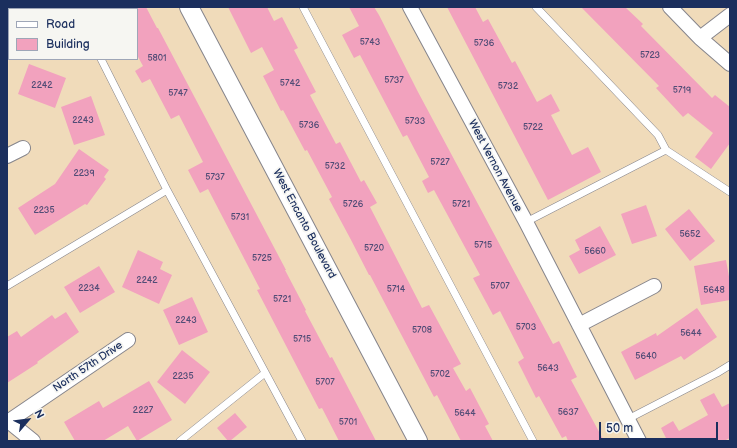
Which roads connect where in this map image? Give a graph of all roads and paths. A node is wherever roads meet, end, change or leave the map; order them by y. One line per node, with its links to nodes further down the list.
1 (189, 7): 27 (street, West Encanto Boulevard)
2 (303, 7): 28 (lane)
3 (410, 7): 15 (street, West Vernon Avenue)
4 (536, 7): 11 (lane)
5 (670, 7): 7 (street)
6 (730, 15): 7 (street)
7 (700, 38): 9 (street)
8 (102, 60): 13 (lane)
9 (730, 64)
10 (23, 148): 12 (street)
11 (666, 150): 14 (lane); 15 (lane)
12 (7, 156)
13 (167, 190): 16 (lane); 21 (lane)
14 (730, 192)
15 (526, 222): 18 (street, West Vernon Avenue)
16 (7, 286)
17 (654, 286): 18 (street)
18 (579, 325): 22 (street, West Vernon Avenue)
19 (128, 340): 23 (street, North 57th Drive)
20 (730, 365): 22 (lane)
21 (265, 373): 25 (lane); 26 (lane)
22 (628, 419): 29 (street, West Vernon Avenue)
23 (8, 421): 24 (street)
24 (33, 441)
25 (180, 441)
26 (302, 441)
27 (418, 441)
28 (532, 441)
29 (639, 441)

